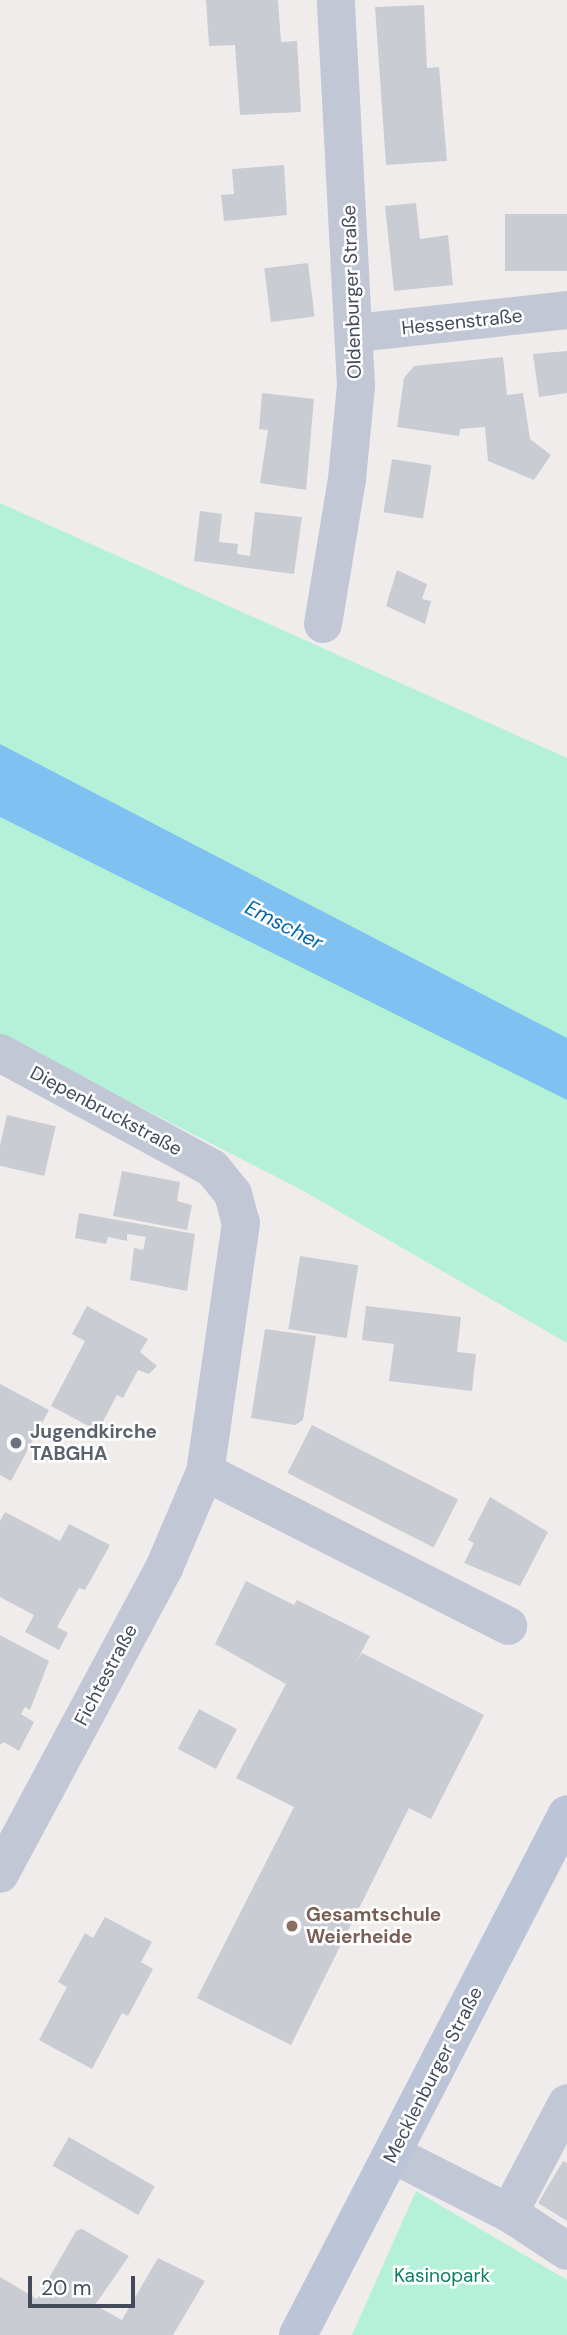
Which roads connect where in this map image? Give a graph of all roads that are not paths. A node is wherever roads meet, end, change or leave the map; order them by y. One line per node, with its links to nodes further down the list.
1 (336, 0): 3 (street, Oldenburger Straße)
2 (567, 310): 3 (street, Hessenstraße)
3 (356, 333): 4 (street, Oldenburger Straße)
4 (323, 624)
5 (0, 1053): 6 (street, Diepenbruckstraße)
6 (212, 1168): 7 (street, Fichtestraße)
7 (205, 1472): 8 (street); 10 (street, Fichtestraße)
8 (508, 1626)
9 (567, 1814): 12 (street, Mecklenburger Straße)
10 (0, 1874)
11 (567, 2103): 13 (street)
12 (392, 2154): 13 (street); 15 (street, Mecklenburger Straße)
13 (509, 2213): 14 (street)
14 (567, 2251)
15 (298, 2335)

